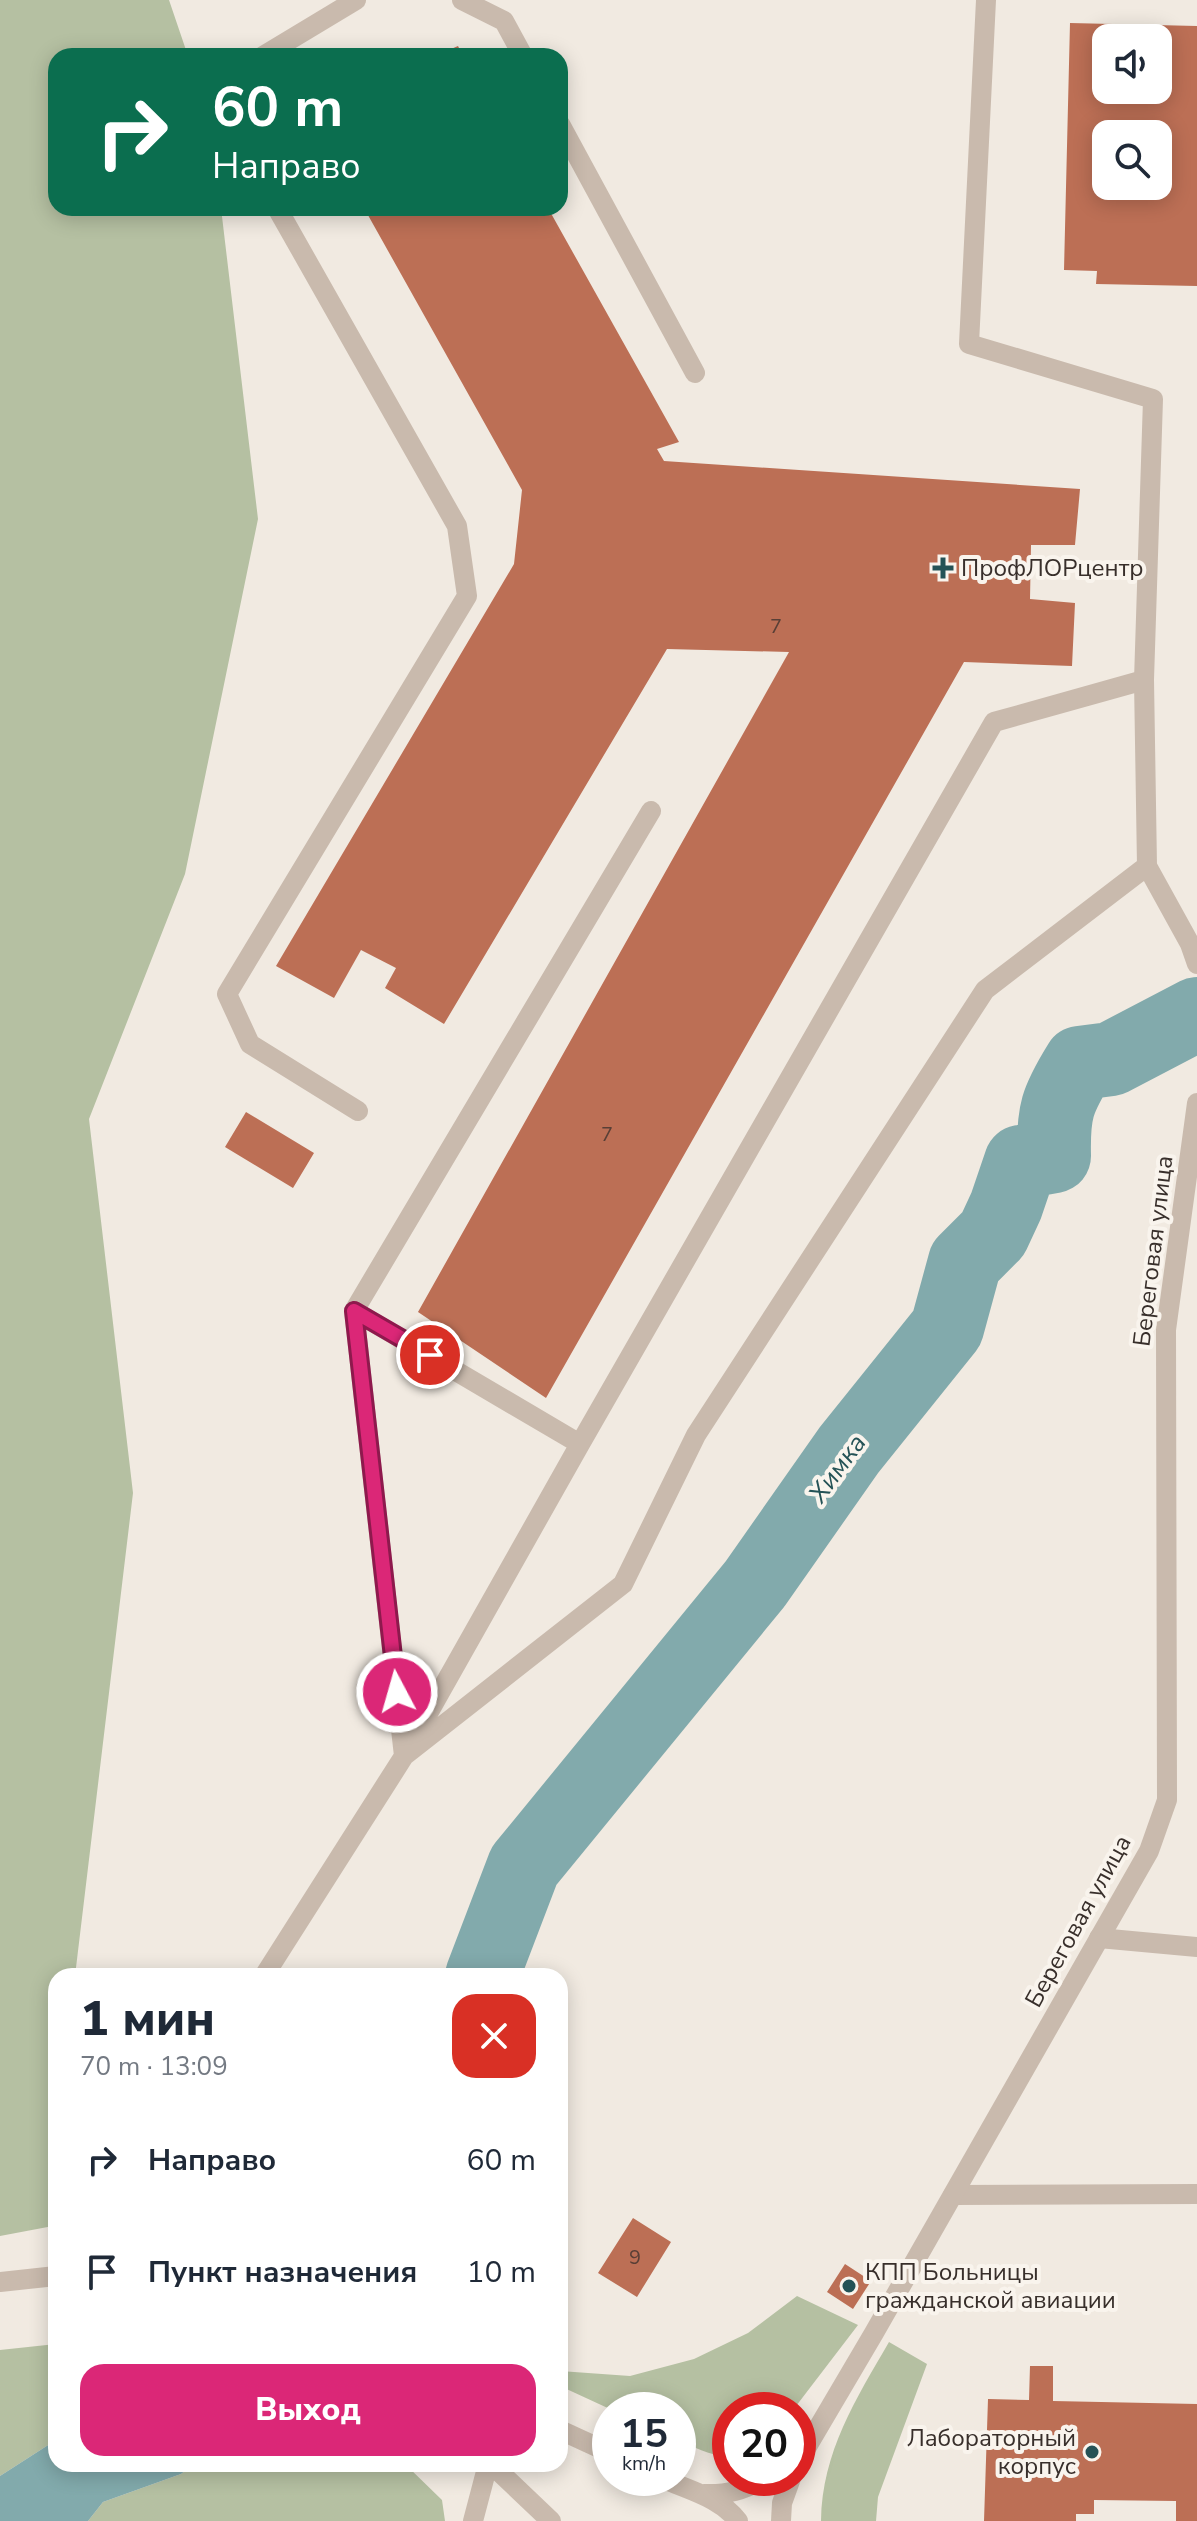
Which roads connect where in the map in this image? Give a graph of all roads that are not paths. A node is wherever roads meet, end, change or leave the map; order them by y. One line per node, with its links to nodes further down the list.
1 (356, 0): 4 (street)
2 (462, 0): 5 (street)
3 (986, 0): 9 (street)
4 (276, 48)
5 (519, 48)
6 (568, 139): 8 (street)
7 (282, 216): 14 (street)
8 (695, 373)
9 (1144, 680): 11 (street); 16 (street)
10 (651, 811): 15 (street)
11 (1147, 866): 12 (street); 17 (street)
12 (1197, 964)
13 (1197, 1103): 18 (street, Береговая улица)
14 (358, 1111)
15 (354, 1311): 16 (street); 17 (street)
16 (580, 1444): 17 (street)
17 (404, 1756): 20 (street)
18 (1099, 1938): 19 (street); 22 (street, Береговая улица)
19 (1197, 1947)
20 (269, 1968)
21 (1197, 2194): 22 (street)
22 (953, 2195): 25 (street, Береговая улица)
23 (48, 2277): 24 (street)
24 (0, 2282)
25 (816, 2429)
26 (568, 2434): 27 (street)
27 (592, 2445)
28 (488, 2472): 34 (street)
29 (499, 2472): 35 (street)
30 (696, 2491): 31 (street)
31 (700, 2493): 32 (street); 36 (street)
32 (712, 2494)
33 (785, 2496): 37 (street)
34 (473, 2521)
35 (551, 2521)
36 (738, 2521)
37 (781, 2521)

